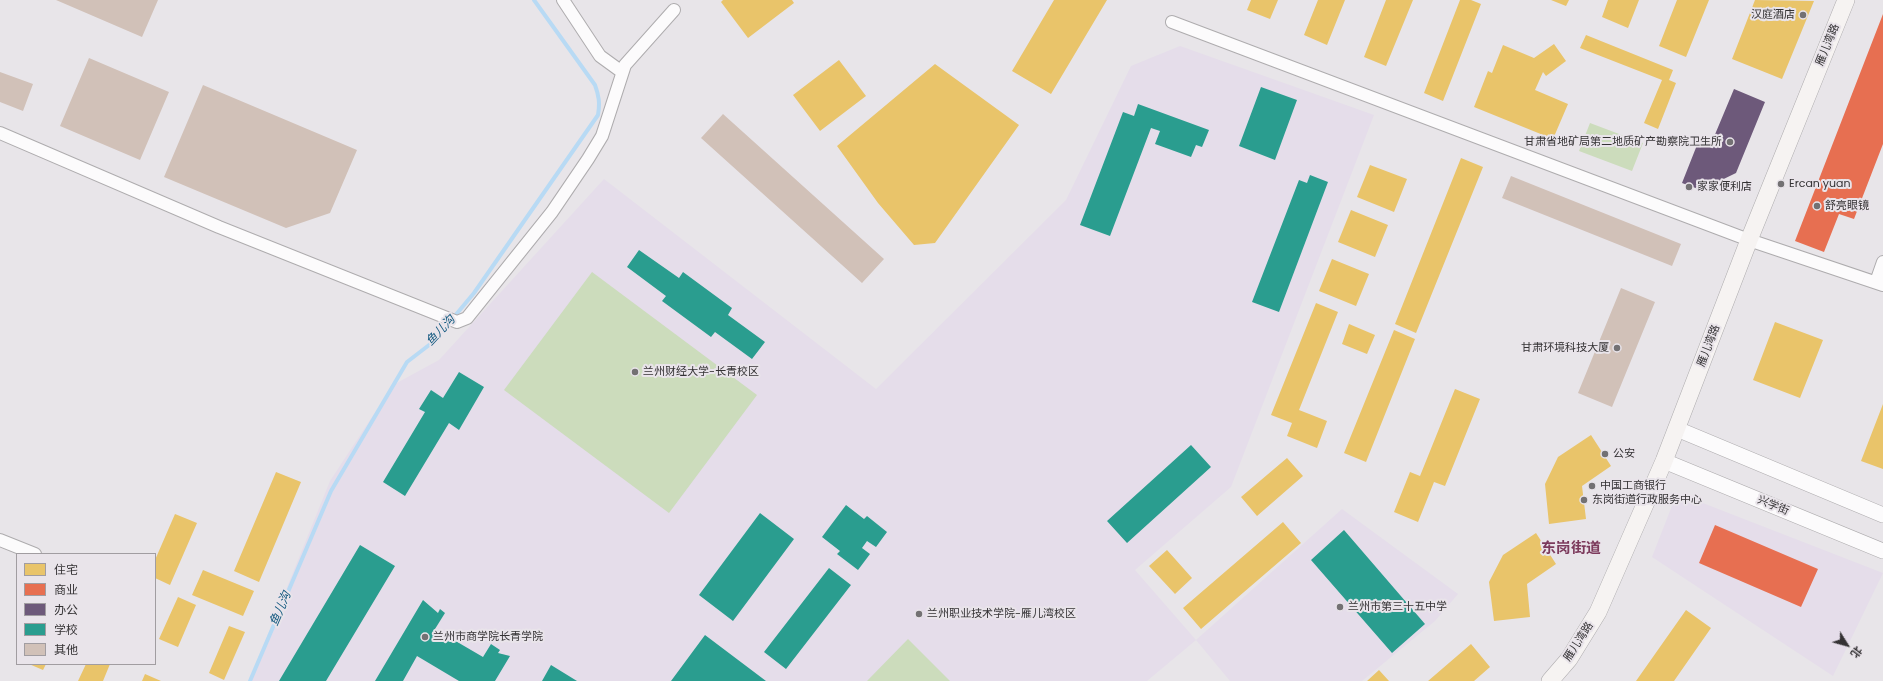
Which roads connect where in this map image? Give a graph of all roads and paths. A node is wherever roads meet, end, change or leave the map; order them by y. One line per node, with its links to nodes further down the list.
1 (563, 0): 5 (street)
2 (1846, 0): 7 (main road, 雁儿湾路)
3 (674, 10): 5 (street)
4 (1172, 22): 7 (street)
5 (622, 72): 6 (street)
6 (0, 133)
7 (1749, 240): 9 (street); 10 (main road, 雁儿湾路)
8 (1883, 262): 9 (street)
9 (1879, 284)
10 (1677, 429): 11 (main road, 雁儿湾路); 12 (street)
11 (1664, 461): 14 (street, 兴学街); 16 (main road, 雁儿湾路)
12 (1883, 515)
13 (0, 540): 15 (street)
14 (1883, 551)
15 (32, 553)
16 (1550, 681)

